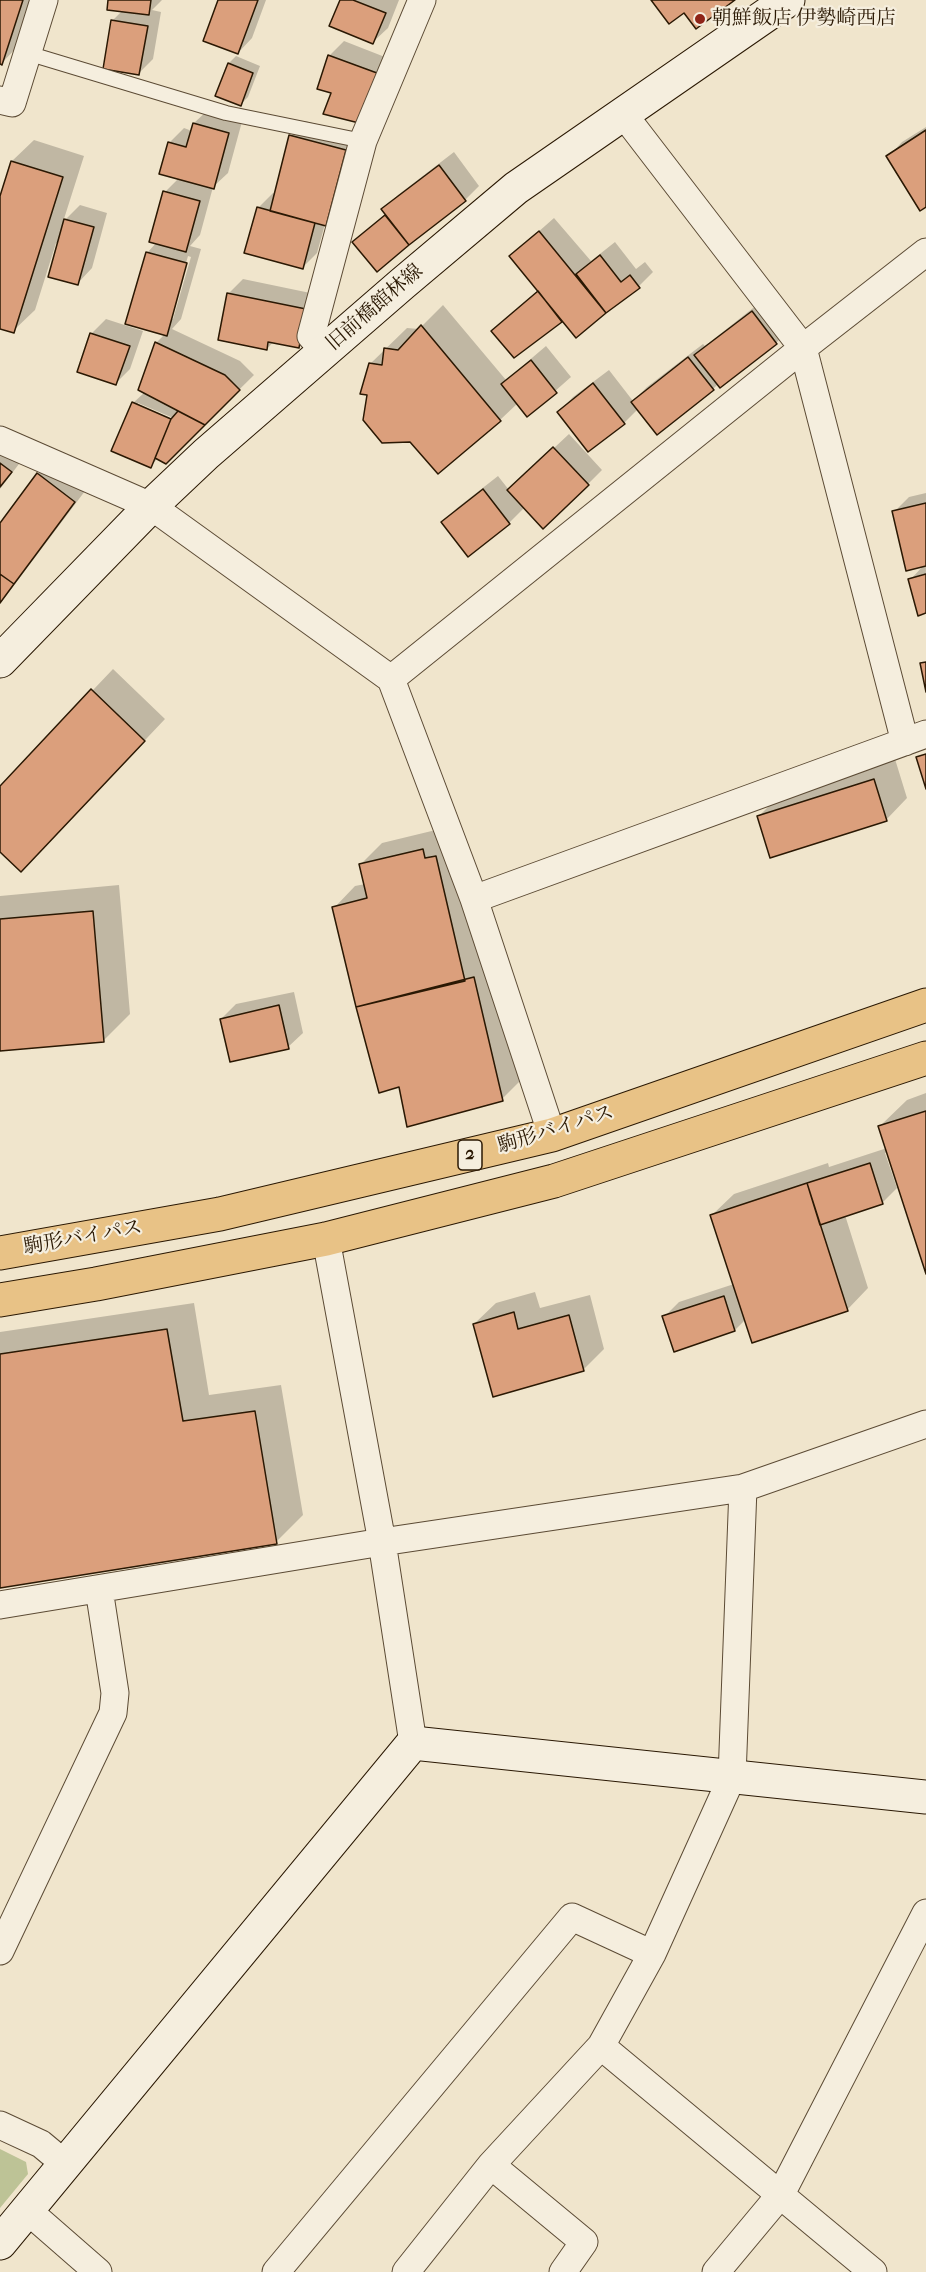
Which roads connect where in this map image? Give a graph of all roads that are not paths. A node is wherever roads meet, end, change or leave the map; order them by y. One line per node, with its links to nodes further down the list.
1 (44, 0): 4 (street)
2 (422, 0): 7 (street)
3 (788, 0): 6 (street, 旧前橋館林線)
4 (27, 52): 5 (street); 7 (lane)
5 (0, 100)
6 (624, 115): 9 (street); 10 (street, 旧前橋館林線)
7 (363, 141): 10 (street)
8 (926, 252): 9 (street)
9 (802, 348): 14 (street); 15 (street)
10 (324, 351): 12 (street, 旧前橋館林線)
11 (0, 440): 12 (street)
12 (151, 506): 13 (street, 旧前橋館林線); 14 (street)
13 (0, 661)
14 (391, 679): 16 (street)
15 (916, 738): 16 (street)
16 (474, 899): 19 (street)
17 (926, 1005): 19 (main road, 駒形バイパス / 2)
18 (926, 1058): 20 (main road, 2)
19 (552, 1135): 21 (main road, 駒形バイパス / 2)
20 (326, 1239): 22 (main road, 2); 25 (street)
21 (0, 1253)
22 (0, 1300)
23 (926, 1424): 24 (street)
24 (743, 1488): 25 (street); 29 (street)
25 (382, 1542): 26 (street); 28 (street)
26 (99, 1589): 27 (street); 32 (street)
27 (0, 1605)
28 (413, 1743): 29 (street); 36 (street)
29 (732, 1777): 30 (street); 33 (street)
30 (926, 1797)
31 (926, 1913): 38 (street)
32 (0, 1951)
33 (652, 1954): 34 (street); 42 (street)
34 (601, 2046): 37 (street); 38 (street)
35 (0, 2125): 36 (street)
36 (65, 2164): 39 (street)
37 (491, 2165): 43 (street); 44 (street)
38 (781, 2194): 45 (street); 46 (street)
39 (27, 2210): 40 (street); 41 (street)
40 (0, 2242)
41 (98, 2272)
42 (276, 2272)
43 (406, 2272)
44 (563, 2272)
45 (716, 2272)
46 (873, 2272)

